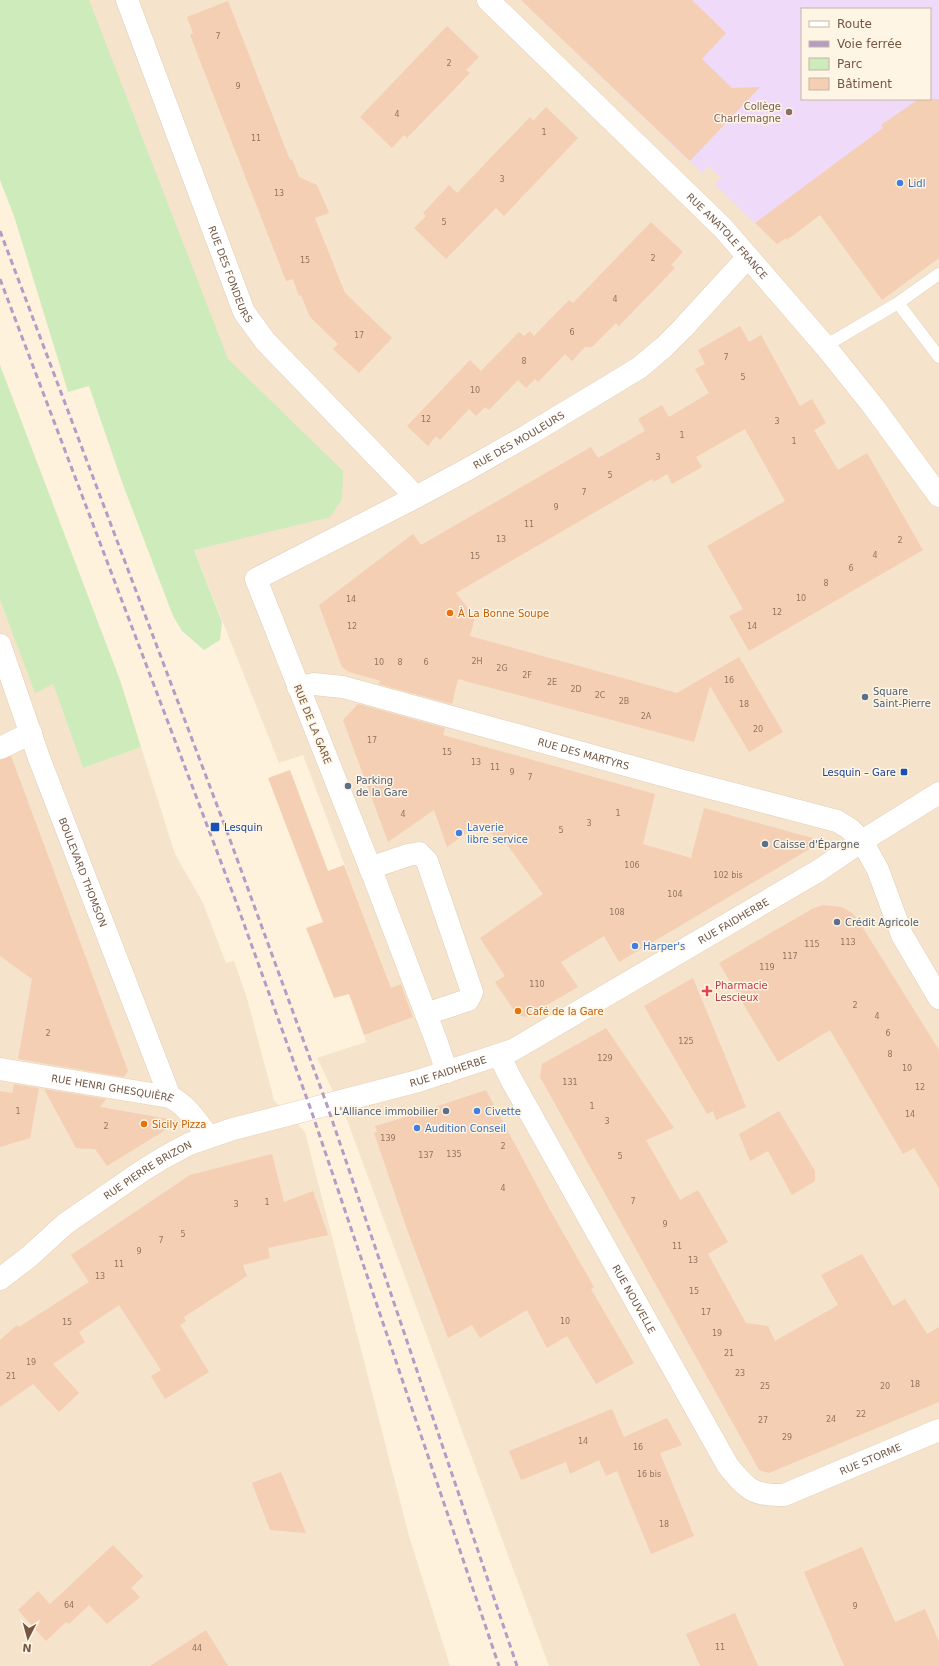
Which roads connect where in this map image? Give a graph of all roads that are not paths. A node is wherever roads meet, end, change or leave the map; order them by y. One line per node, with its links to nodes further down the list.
1 (127, 0): 9 (street, RUE DES FONDEURS)
2 (488, 0): 3 (street, RUE ANATOLE FRANCE)
3 (748, 257): 6 (street, RUE ANATOLE FRANCE); 9 (street, RUE DES MOULEURS)
4 (939, 274): 5 (lane)
5 (898, 303): 6 (lane); 7 (lane)
6 (825, 346): 8 (street, RUE ANATOLE FRANCE)
7 (939, 357)
8 (939, 496)
9 (416, 497): 10 (street, RUE DES MOULEURS)
10 (256, 579): 12 (street, RUE DE LA GARE)
11 (0, 645): 13 (street, BOULEVARD THOMSON)
12 (298, 687): 16 (street, RUE DES MARTYRS); 17 (street, RUE DE LA GARE)
13 (31, 733): 14 (street); 23 (street, BOULEVARD THOMSON)
14 (0, 748)
15 (939, 793): 16 (street, RUE FAIDHERBE)
16 (862, 841): 18 (street, RUE DES MARTYRS); 20 (street, RUE FAIDHERBE)
17 (370, 868): 19 (street, RUE DE LA GARE); 19 (street)
18 (939, 998)
19 (426, 1014): 22 (street, RUE DE LA GARE)
20 (499, 1055): 22 (street, RUE FAIDHERBE); 28 (street, RUE NOUVELLE)
21 (0, 1069): 23 (street, RUE HENRI GHESQUIÈRE)
22 (447, 1072): 24 (street, RUE FAIDHERBE)
23 (170, 1097): 25 (street, RUE HENRI GHESQUIÈRE)
24 (319, 1107): 25 (street, RUE PIERRE BRIZON)
25 (209, 1137): 26 (street, RUE PIERRE BRIZON)
26 (0, 1279)
27 (939, 1430): 28 (street, RUE STORME)
28 (803, 1488)

